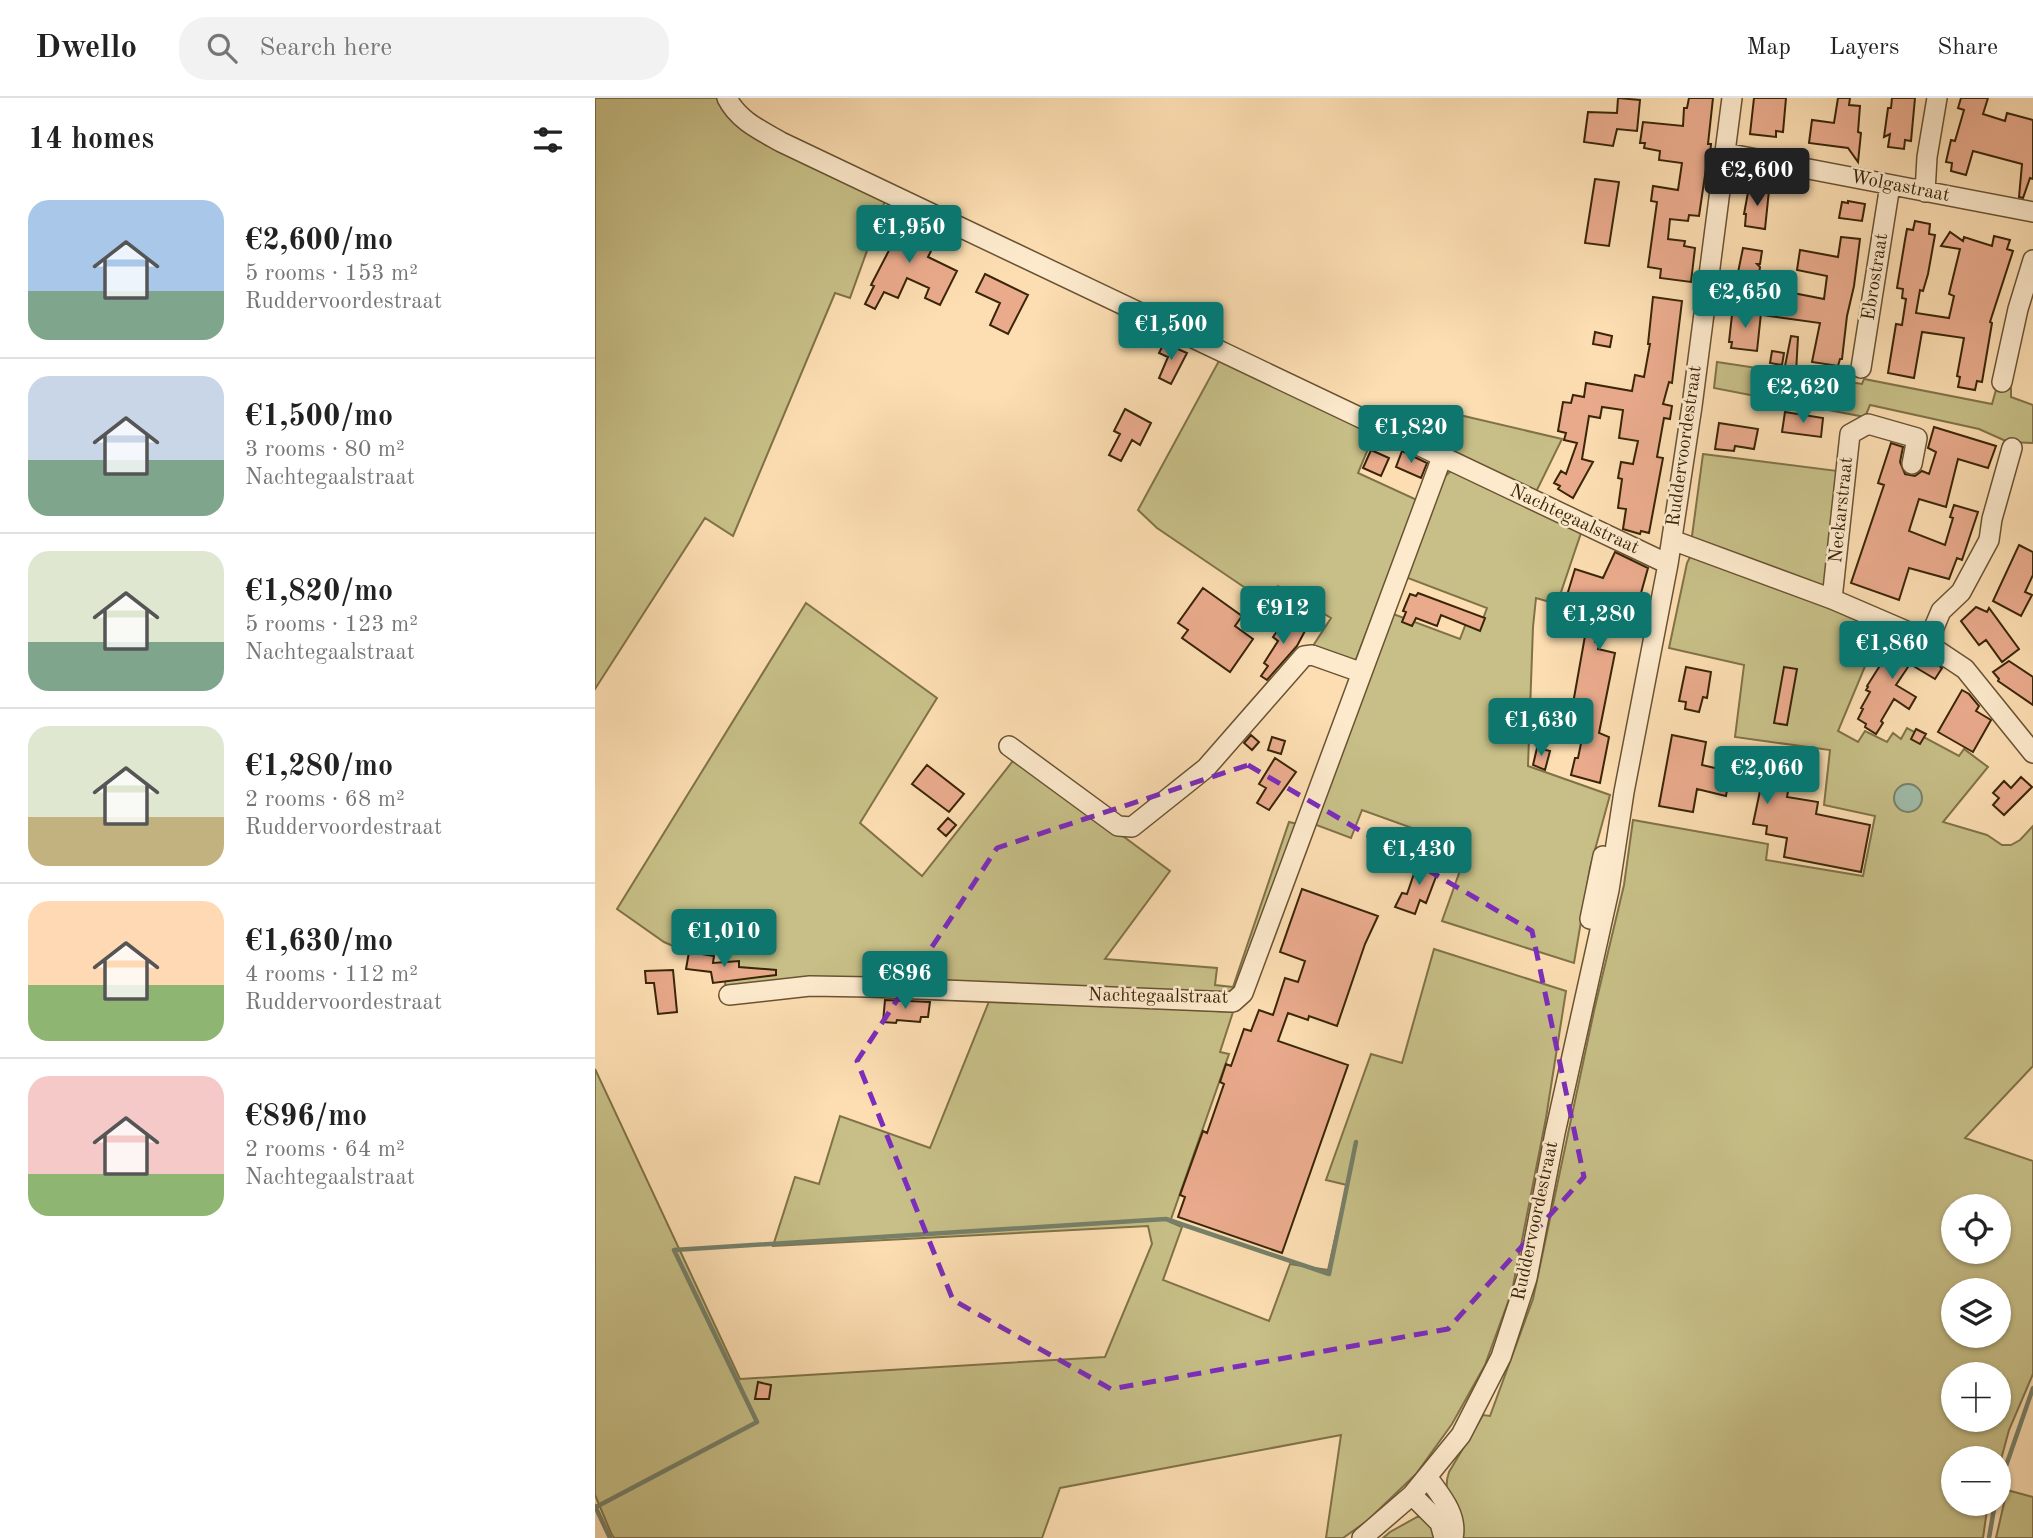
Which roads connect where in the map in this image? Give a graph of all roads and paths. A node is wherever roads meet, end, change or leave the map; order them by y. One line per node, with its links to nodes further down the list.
1 (727, 98): 13 (street, Nachtegaalstraat)
2 (1732, 98): 4 (street, Ruddervoordestraat)
3 (1937, 98): 6 (street)
4 (1725, 153): 5 (street, Wolgastraat); 15 (street, Ruddervoordestraat)
5 (1890, 185): 6 (street, Wolgastraat); 10 (street, Ebrostraat)
6 (1924, 192): 7 (street, Wolgastraat)
7 (2033, 212)
8 (2033, 260): 9 (street)
9 (2026, 311): 11 (street)
10 (1861, 368)
11 (2002, 382)
12 (2012, 448): 18 (street)
13 (1442, 457): 16 (street, Nachtegaalstraat); 19 (street, Nachtegaalstraat)
14 (1912, 464): 17 (street, Neckarstraat)
15 (1672, 540): 16 (street, Ruddervoordestraat); 17 (street)
16 (1668, 564): 23 (street, Ruddervoordestraat)
17 (1832, 599): 18 (street)
18 (1927, 644): 21 (street)
19 (1360, 672): 20 (street); 22 (street, Nachtegaalstraat)
20 (1009, 746)
21 (2033, 753)
22 (729, 995)
23 (1428, 1478): 24 (street, Ruddervoordestraat); 27 (street)
24 (1412, 1495): 25 (street, Ruddervoordestraat); 26 (street)
25 (1362, 1538)
26 (1444, 1538)
27 (1453, 1538)

